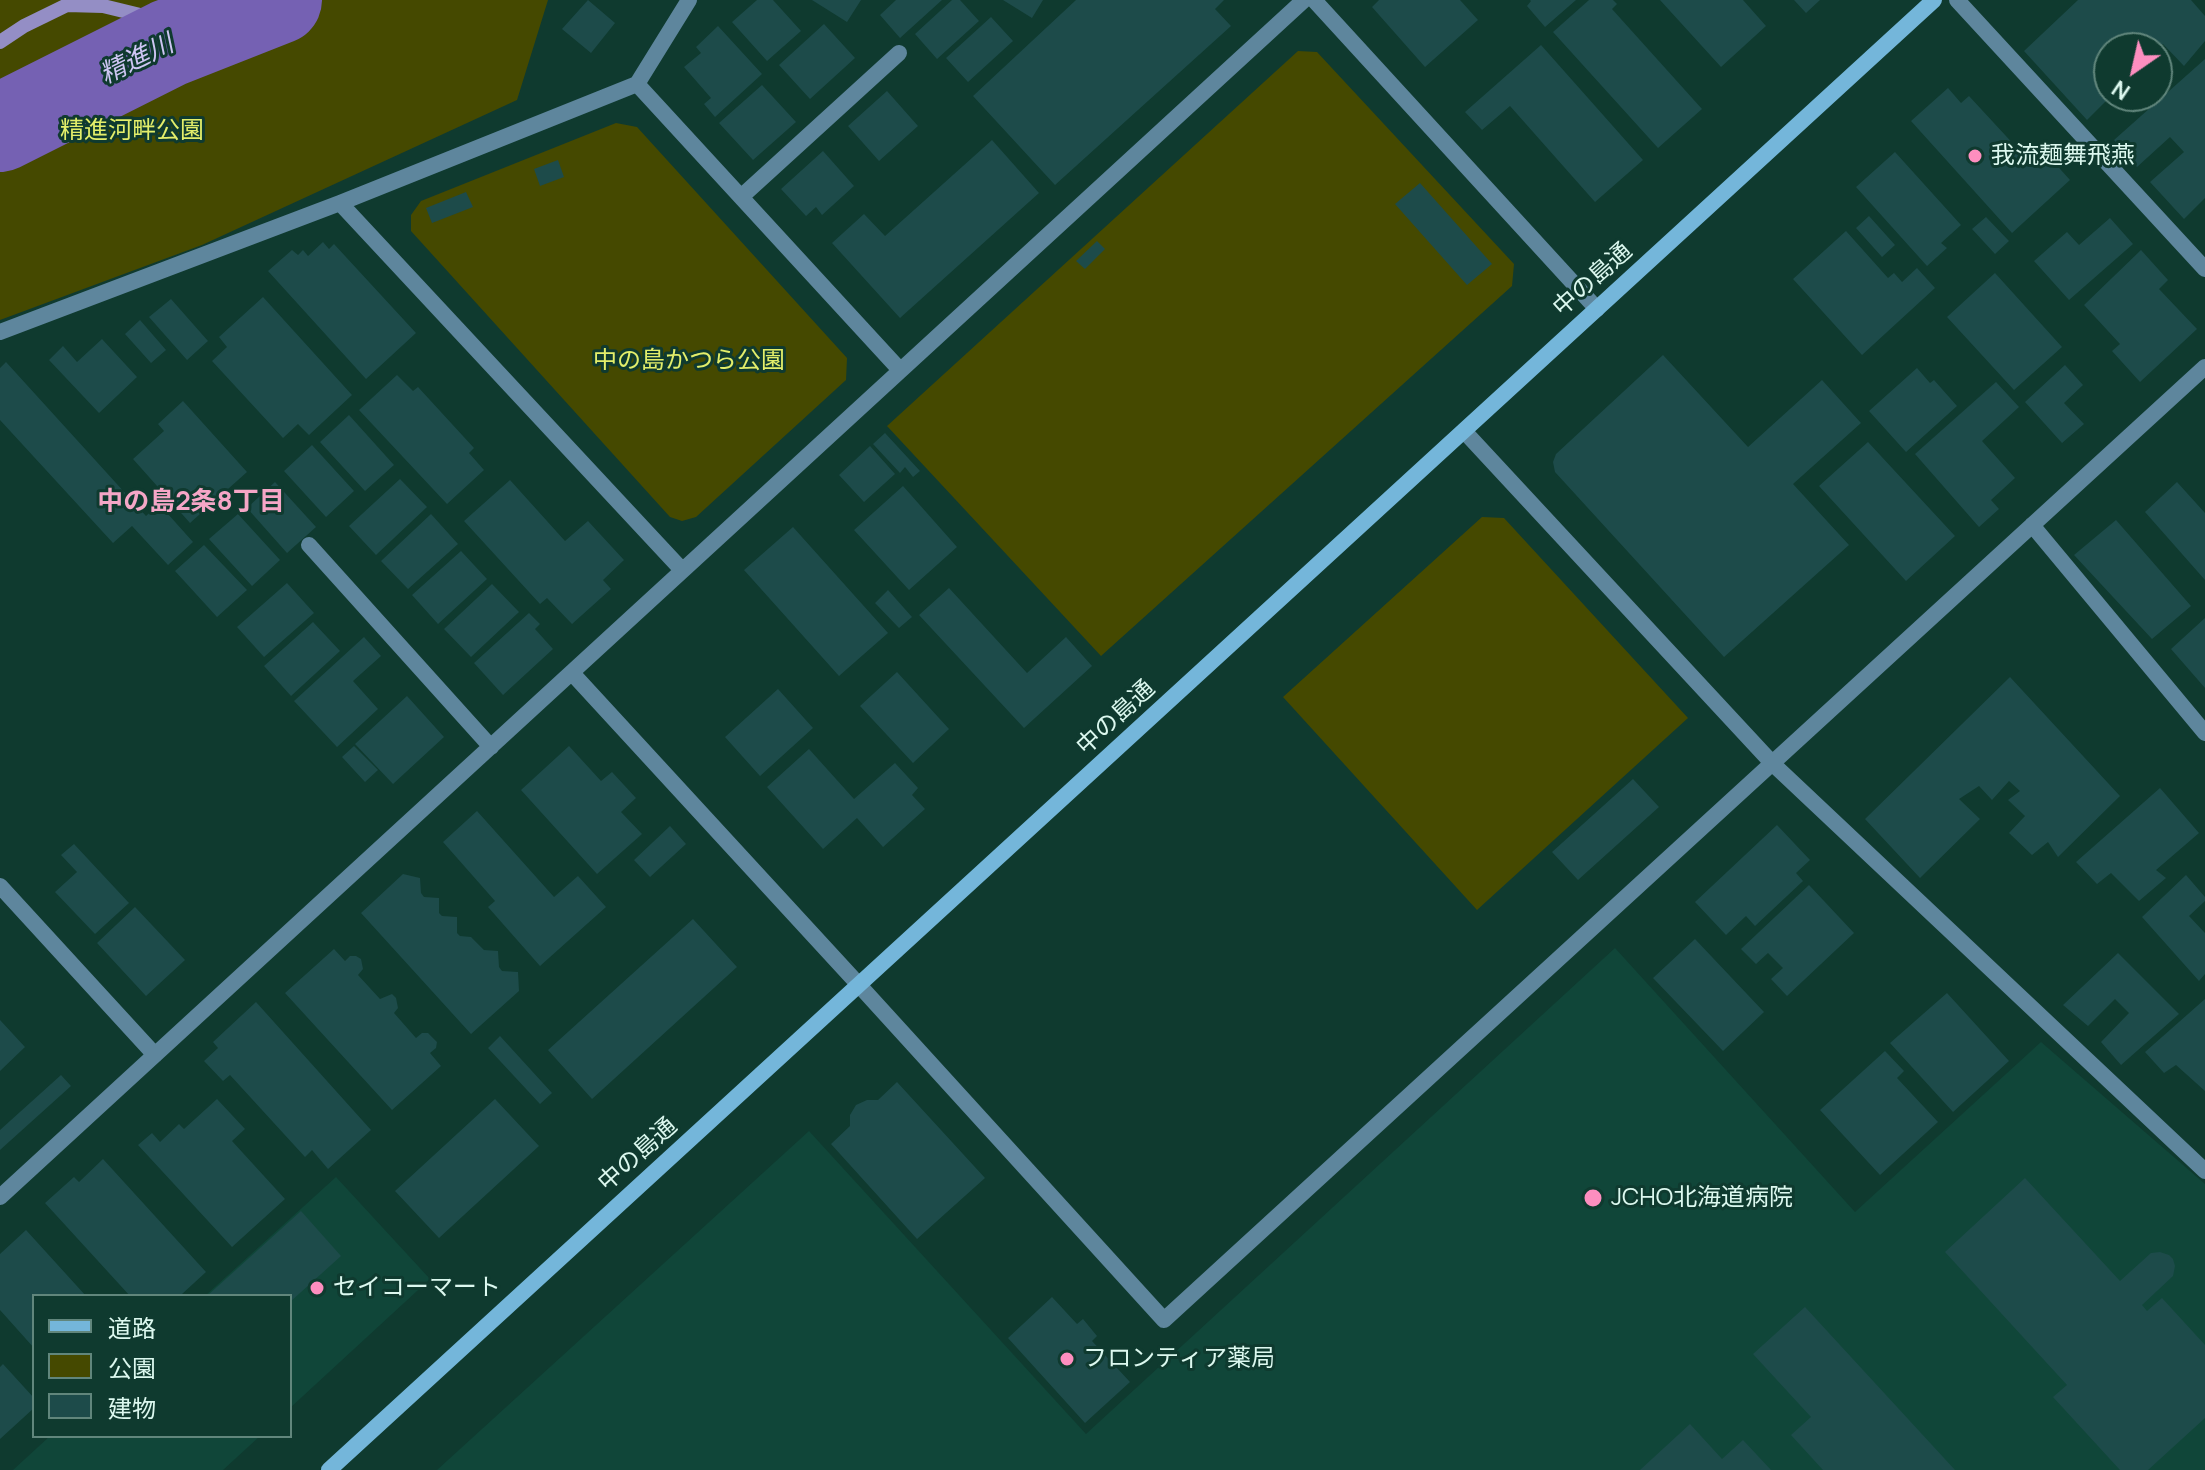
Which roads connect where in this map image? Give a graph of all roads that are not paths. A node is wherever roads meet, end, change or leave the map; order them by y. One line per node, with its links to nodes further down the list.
1 (689, 0): 7 (street)
2 (1304, 0): 14 (street)
3 (1314, 0): 11 (street)
4 (1934, 0): 11 (street, 中の島通)
5 (1957, 0): 10 (street)
6 (899, 53): 8 (street)
7 (637, 84): 8 (street); 9 (street)
8 (741, 197): 14 (street)
9 (340, 203): 12 (street); 18 (street)
10 (2205, 269)
11 (1597, 309): 15 (street, 中の島通)
12 (0, 332)
13 (2205, 367): 16 (street)
14 (900, 370): 18 (street)
15 (1464, 431): 22 (street); 24 (street, 中の島通)
16 (2032, 525): 20 (street); 22 (street)
17 (309, 545): 21 (street)
18 (682, 570): 19 (street)
19 (572, 673): 21 (street); 24 (street)
20 (2205, 733)
21 (491, 747): 25 (street)
22 (1773, 764): 24 (street); 26 (street)
23 (0, 886): 25 (street)
24 (859, 985): 28 (street, 中の島通)
25 (155, 1055): 27 (street)
26 (2205, 1171)
27 (0, 1197)
28 (329, 1470)

